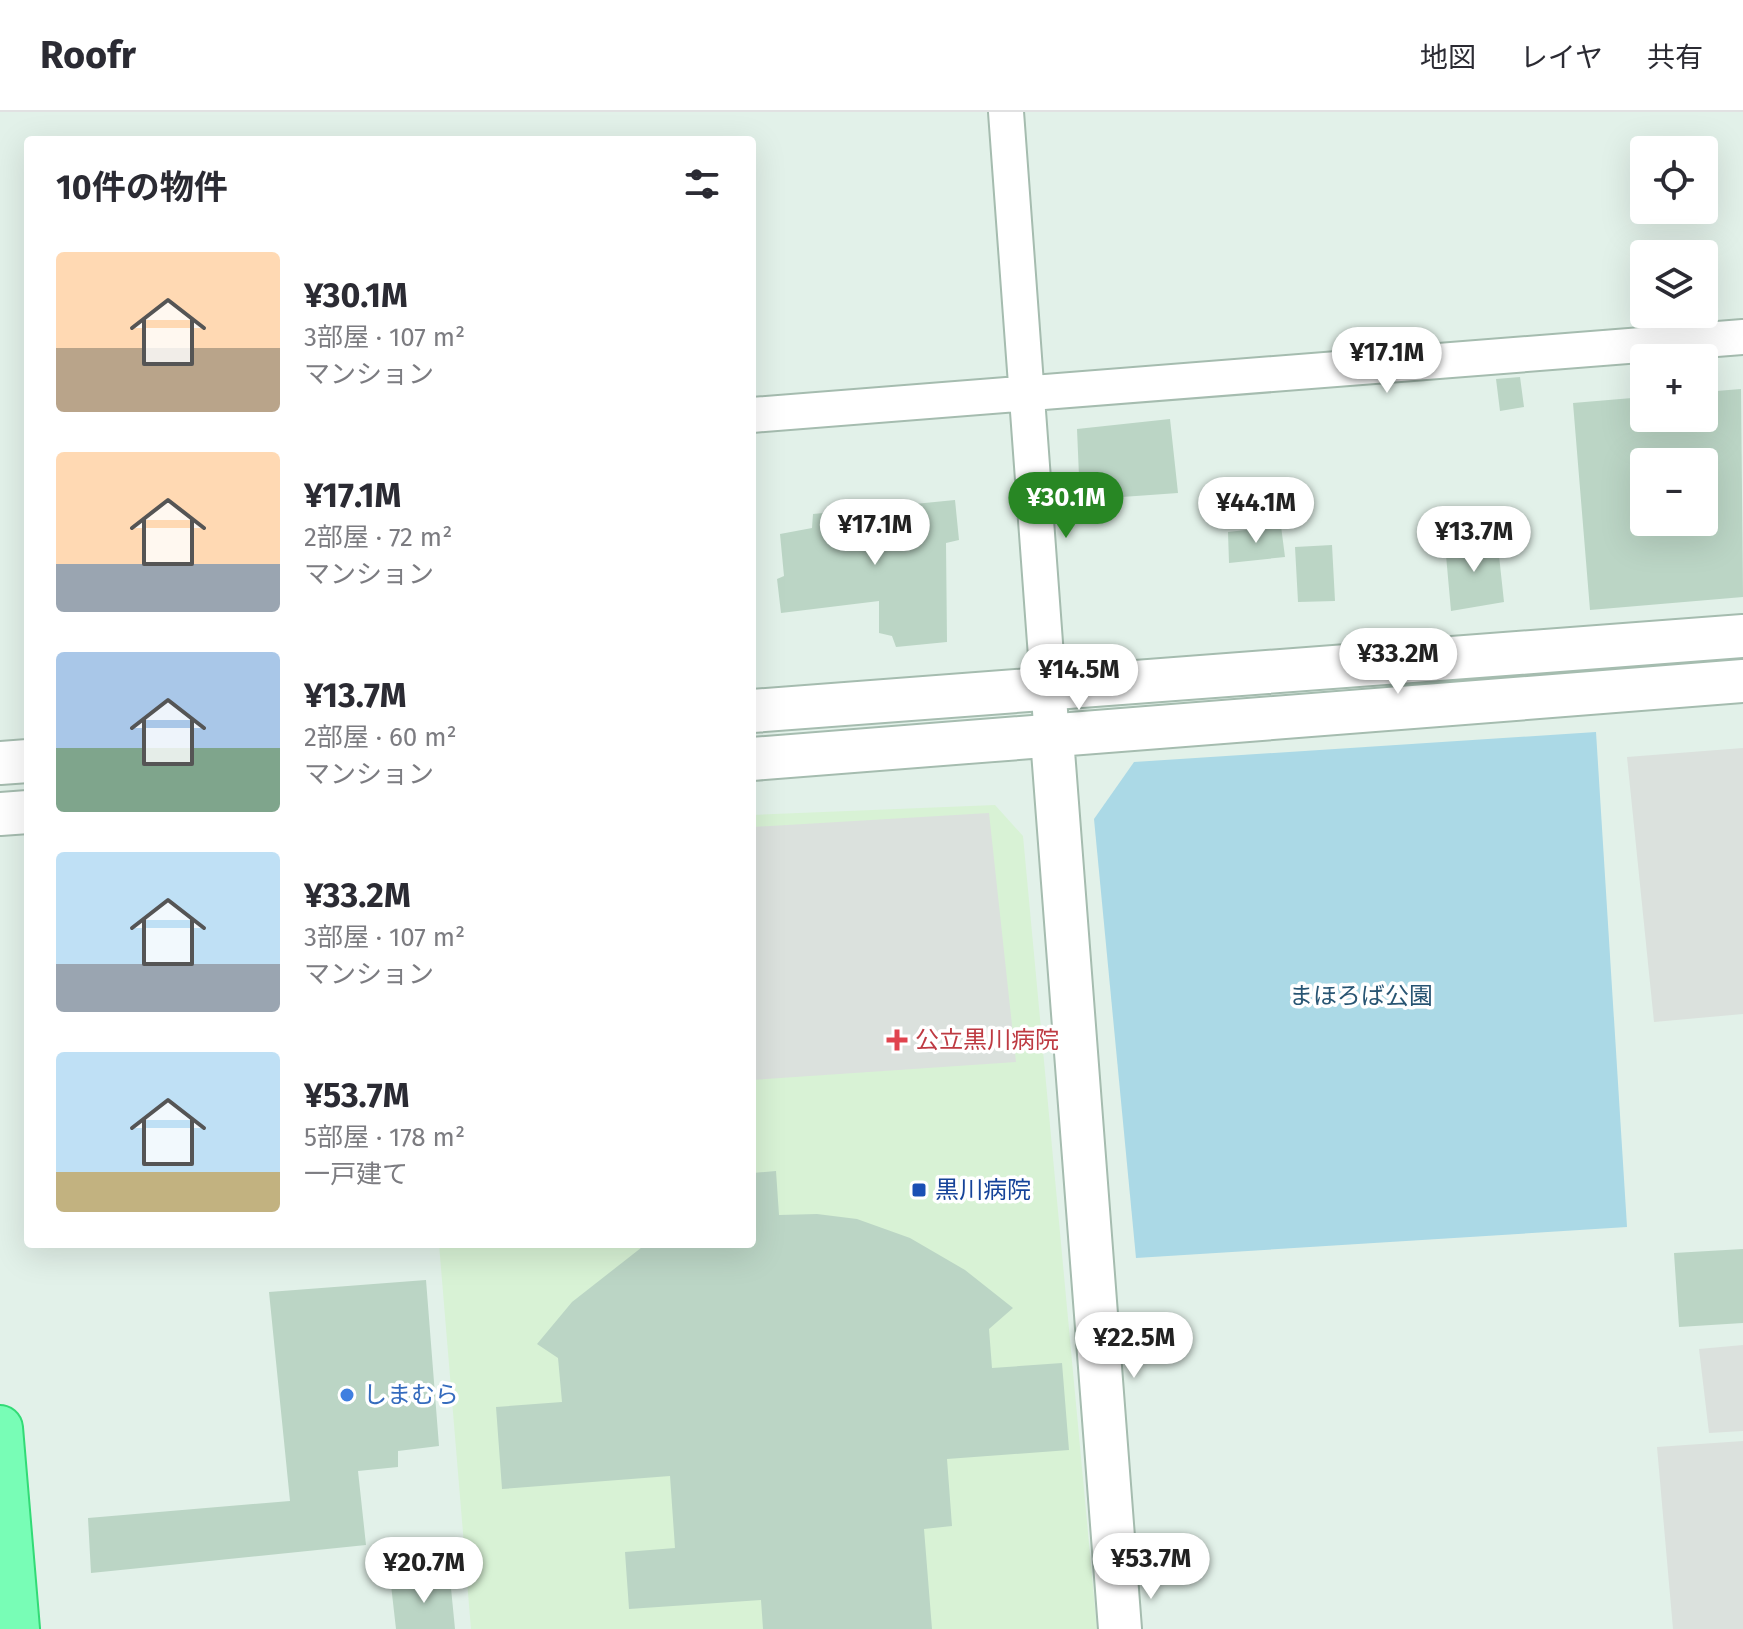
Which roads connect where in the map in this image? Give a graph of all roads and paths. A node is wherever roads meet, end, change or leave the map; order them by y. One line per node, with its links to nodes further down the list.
1 (1006, 112): 3 (street)
2 (1743, 337): 3 (street)
3 (1026, 394): 4 (street); 7 (street)
4 (756, 415)
5 (1743, 636): 7 (street)
6 (1743, 681): 9 (street)
7 (1049, 690): 8 (street); 9 (street)
8 (756, 711)
9 (1052, 738): 10 (street); 17 (street)
10 (756, 759)
11 (24, 761): 12 (street)
12 (0, 763)
13 (24, 812): 14 (street)
14 (0, 814)
15 (0, 1428): 16 (highway)
16 (17, 1629)
17 (1120, 1629)

